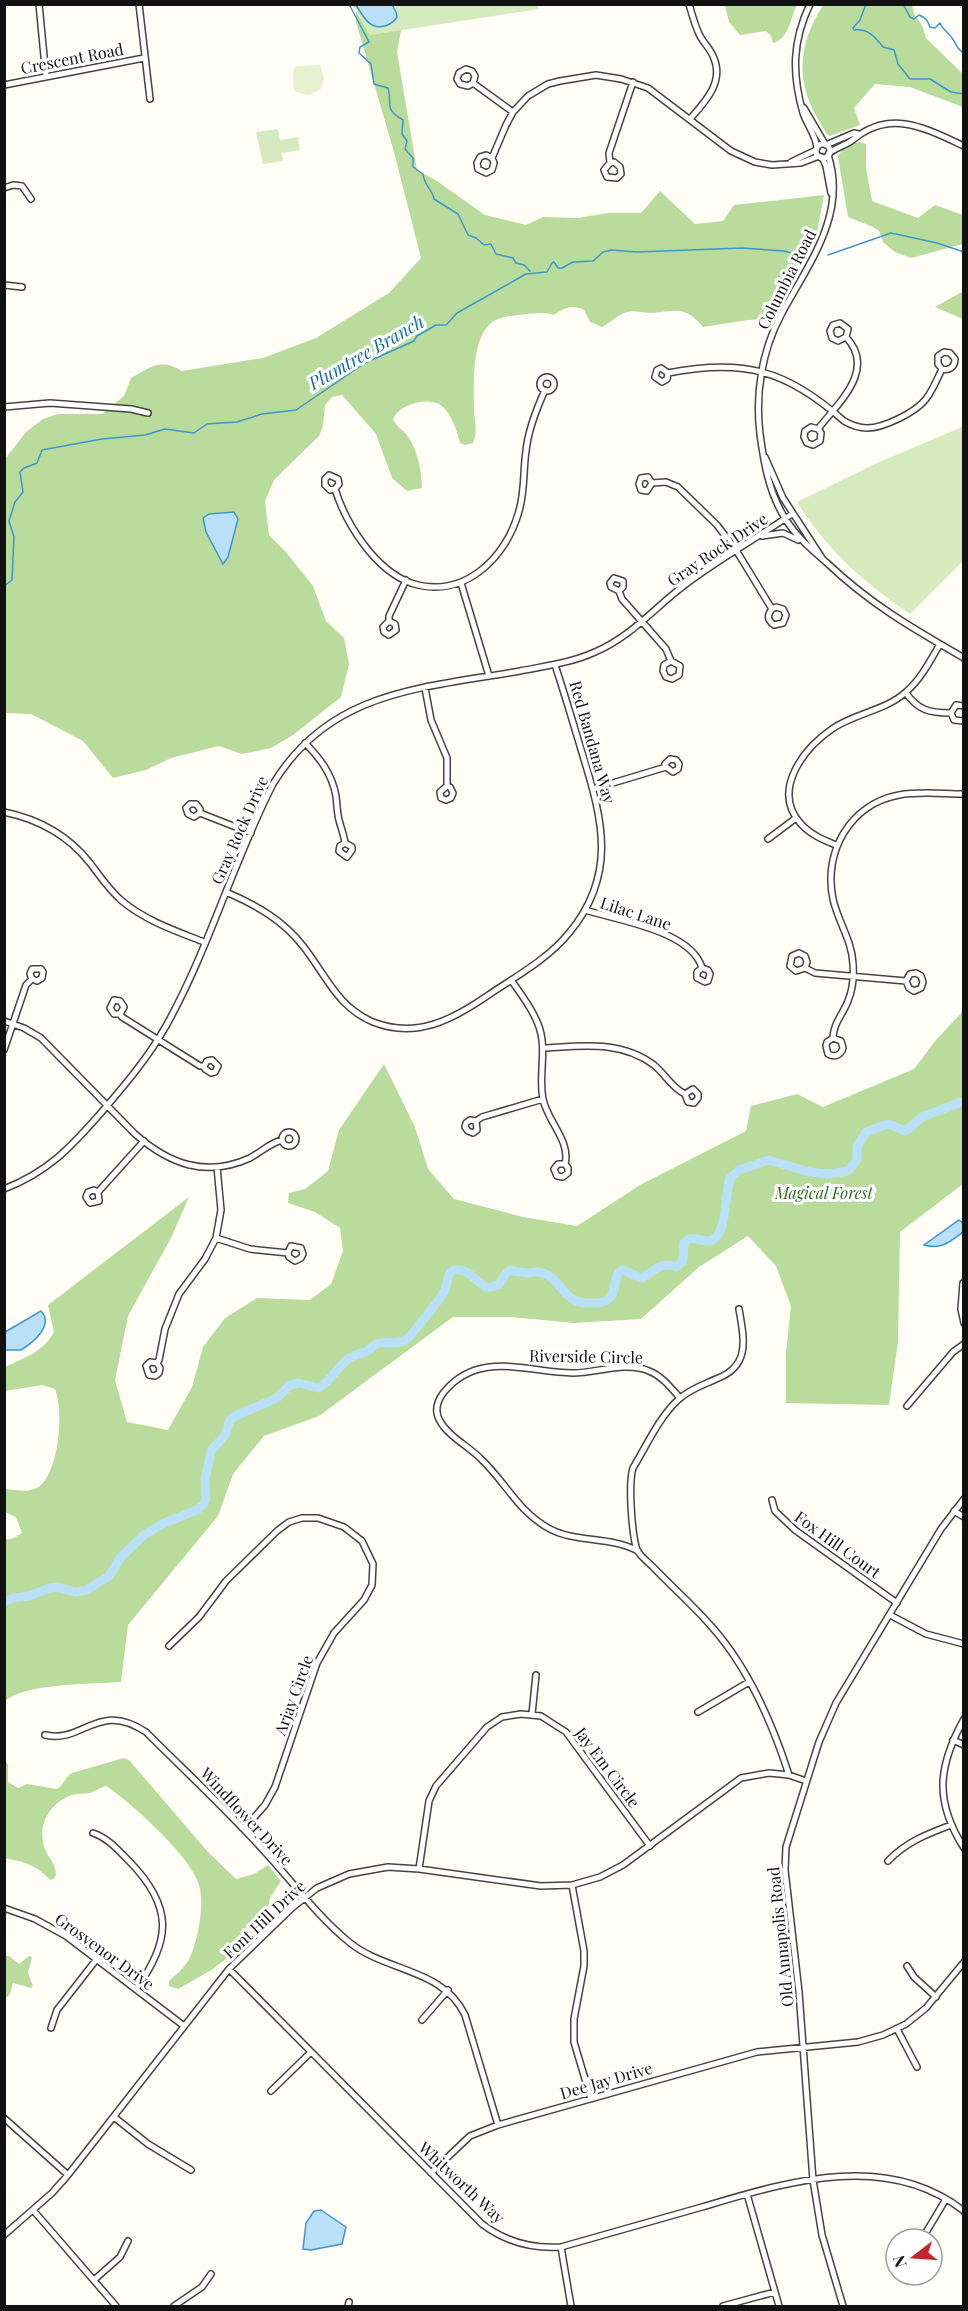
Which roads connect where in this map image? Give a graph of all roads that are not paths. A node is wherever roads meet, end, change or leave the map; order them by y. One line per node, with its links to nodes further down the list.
1 (39, 4): 6 (street)
2 (139, 4): 5 (street)
3 (689, 4): 13 (street)
4 (810, 4): 11 (street, Columbia Road)
5 (144, 58): 6 (street, Crescent Road); 10 (street)
6 (46, 77): 9 (street, Crescent Road)
7 (633, 82): 12 (street); 13 (street); 19 (street)
8 (473, 83): 12 (street)
9 (4, 86)
10 (150, 99)
11 (801, 105): 15 (street, Columbia Road); 17 (street, Columbia Road)
12 (513, 112): 18 (street)
13 (690, 119): 17 (street)
14 (858, 134): 15 (street); 16 (street); 17 (street)
15 (825, 144): 17 (street); 17 (street, Columbia Road)
16 (963, 146)
17 (822, 153): 26 (street, Columbia Road)
18 (492, 158)
19 (610, 163)
20 (4, 188): 21 (street)
21 (32, 199)
22 (4, 285): 23 (street)
23 (22, 287)
24 (846, 337): 30 (street)
25 (942, 369): 30 (street)
26 (761, 371): 27 (street); 30 (street); 33 (street, Columbia Road)
27 (668, 373)
28 (545, 390): 43 (street)
29 (4, 407): 31 (street)
30 (833, 411): 32 (street)
31 (148, 413)
32 (818, 429)
33 (761, 444): 36 (street, Columbia Road); 37 (street, Columbia Road)
34 (652, 483): 40 (street)
35 (335, 489): 42 (street)
36 (792, 514): 37 (street, Gray Rock Drive); 41 (street, Columbia Road)
37 (785, 519): 38 (street, Gray Rock Drive); 39 (street, Columbia Road)
38 (757, 537): 39 (street); 40 (street, Gray Rock Drive)
39 (803, 543): 41 (street, Columbia Road)
40 (736, 550): 45 (street); 47 (street, Gray Rock Drive)
41 (824, 561): 48 (street, Columbia Road)
42 (406, 580): 43 (street); 46 (street)
43 (461, 583): 52 (street)
44 (619, 591): 47 (street)
45 (772, 609)
46 (389, 621)
47 (642, 622): 50 (street); 51 (street, Gray Rock Drive)
48 (940, 644): 49 (street, Columbia Road); 54 (street)
49 (963, 658)
50 (671, 661)
51 (555, 664): 52 (street, Gray Rock Drive); 61 (street, Red Bandana Way)
52 (489, 676): 53 (street, Gray Rock Drive)
53 (425, 688): 58 (street, Gray Rock Drive); 60 (street)
54 (906, 693): 56 (street); 65 (street)
55 (963, 706): 56 (street)
56 (951, 713): 57 (street)
57 (963, 721)
58 (305, 743): 66 (street, Gray Rock Drive); 68 (street)
59 (666, 767): 61 (street)
60 (447, 786)
61 (593, 789): 71 (street, Red Bandana Way)
62 (963, 794): 69 (street)
63 (4, 812): 72 (street)
64 (200, 813): 66 (street)
65 (796, 818): 67 (street); 69 (street)
66 (251, 833): 70 (street, Gray Rock Drive)
67 (768, 839)
68 (345, 843)
69 (836, 845): 75 (street)
70 (226, 892): 72 (street, Gray Rock Drive); 77 (street, Red Bandana Way)
71 (585, 910): 73 (street, Lilac Lane); 77 (street, Red Bandana Way)
72 (204, 942): 83 (street, Gray Rock Drive)
73 (702, 968)
74 (805, 968): 75 (street)
75 (854, 976): 78 (street); 82 (street)
76 (32, 979): 81 (street)
77 (511, 980): 84 (street)
78 (906, 981)
79 (120, 1014): 83 (street)
80 (4, 1020): 81 (street)
81 (13, 1023): 85 (street); 89 (street)
82 (833, 1038)
83 (158, 1040): 86 (street); 89 (street, Gray Rock Drive)
84 (544, 1048): 87 (street); 88 (street)
85 (4, 1050)
86 (204, 1066)
87 (685, 1094)
88 (543, 1099): 90 (street); 93 (street)
89 (108, 1104): 92 (street); 95 (street, Gray Rock Drive)
90 (476, 1121)
91 (282, 1140): 94 (street)
92 (144, 1142): 94 (street); 96 (street)
93 (565, 1164)
94 (217, 1167): 97 (street)
95 (4, 1189)
96 (98, 1192)
97 (216, 1238): 98 (street); 103 (street)
98 (288, 1253)
99 (963, 1283): 101 (street)
100 (739, 1309): 104 (street)
101 (963, 1323)
102 (963, 1344): 105 (street)
103 (157, 1363)
104 (680, 1398): 110 (street); 110 (street, Riverside Circle)
105 (907, 1406)
106 (963, 1499): 108 (street, Old Annapolis Road)
107 (772, 1500): 111 (street, Fox Hill Court)
108 (954, 1511): 109 (street); 111 (street, Old Annapolis Road)
109 (963, 1518)
110 (638, 1551): 116 (street)
111 (897, 1603): 112 (street, Old Annapolis Road)
112 (890, 1615): 113 (street); 124 (street, Old Annapolis Road)
113 (963, 1644)
114 (169, 1646): 126 (street, Arjay Circle)
115 (536, 1675): 118 (street)
116 (749, 1682): 117 (street); 123 (street)
117 (698, 1712)
118 (532, 1714): 128 (street, Jay Em Circle); 131 (street)
119 (963, 1719): 121 (street)
120 (45, 1735): 126 (street, Windflower Drive)
121 (953, 1740): 122 (street); 125 (street)
122 (963, 1745)
123 (789, 1775): 124 (street, Font Hill Drive); 128 (street, Font Hill Drive)
124 (806, 1781): 146 (street, Old Annapolis Road)
125 (951, 1825): 129 (street); 130 (street)
126 (244, 1829): 133 (street, Windflower Drive)
127 (93, 1833): 139 (street)
128 (650, 1846): 132 (street, Font Hill Drive)
129 (963, 1848)
130 (888, 1861)
131 (419, 1869): 132 (street, Font Hill Drive); 133 (street, Font Hill Drive)
132 (572, 1885): 150 (street)
133 (304, 1898): 138 (street, Font Hill Drive); 140 (street, Windflower Drive)
134 (4, 1908): 135 (street, Grosvenor Drive)
135 (96, 1960): 139 (street, Grosvenor Drive); 144 (street)
136 (963, 1962): 141 (street, Dee Jay Drive)
137 (907, 1966): 141 (street)
138 (229, 1970): 143 (street, Font Hill Drive); 147 (street, Whitworth Way)
139 (136, 1989): 143 (street, Grosvenor Drive)
140 (448, 1990): 142 (street); 153 (street, Windflower Drive)
141 (936, 1997): 145 (street, Dee Jay Drive)
142 (422, 2020)
143 (184, 2026): 151 (street, Font Hill Drive)
144 (51, 2028)
145 (897, 2029): 146 (street, Dee Jay Drive); 148 (street)
146 (803, 2047): 150 (street, Dee Jay Drive); 157 (street, Old Annapolis Road)
147 (310, 2052): 149 (street); 155 (street, Whitworth Way)
148 (917, 2067)
149 (271, 2091)
150 (591, 2098): 153 (street, Dee Jay Drive)
151 (114, 2117): 154 (street); 156 (street, Font Hill Drive)
152 (4, 2118): 156 (street)
153 (498, 2125): 155 (street, Dee Jay Drive)
154 (191, 2170)
155 (431, 2173): 165 (street, Whitworth Way)
156 (68, 2175): 160 (street, Font Hill Drive)
157 (813, 2180): 158 (street, Whitworth Way); 159 (street, Whitworth Way); 174 (street, Old Annapolis Road)
158 (747, 2194): 165 (street, Whitworth Way); 168 (street)
159 (946, 2199): 161 (street, Whitworth Way); 162 (street)
160 (33, 2210): 163 (street, Font Hill Drive); 167 (street)
161 (963, 2211)
162 (929, 2227)
163 (4, 2235)
164 (128, 2241): 167 (street)
165 (561, 2247): 171 (street)
166 (211, 2274): 170 (street)
167 (94, 2280): 169 (street)
168 (775, 2292): 172 (street); 173 (street)
169 (116, 2307)
170 (174, 2307)
171 (571, 2307)
172 (723, 2307)
173 (779, 2307)
174 (843, 2307)

